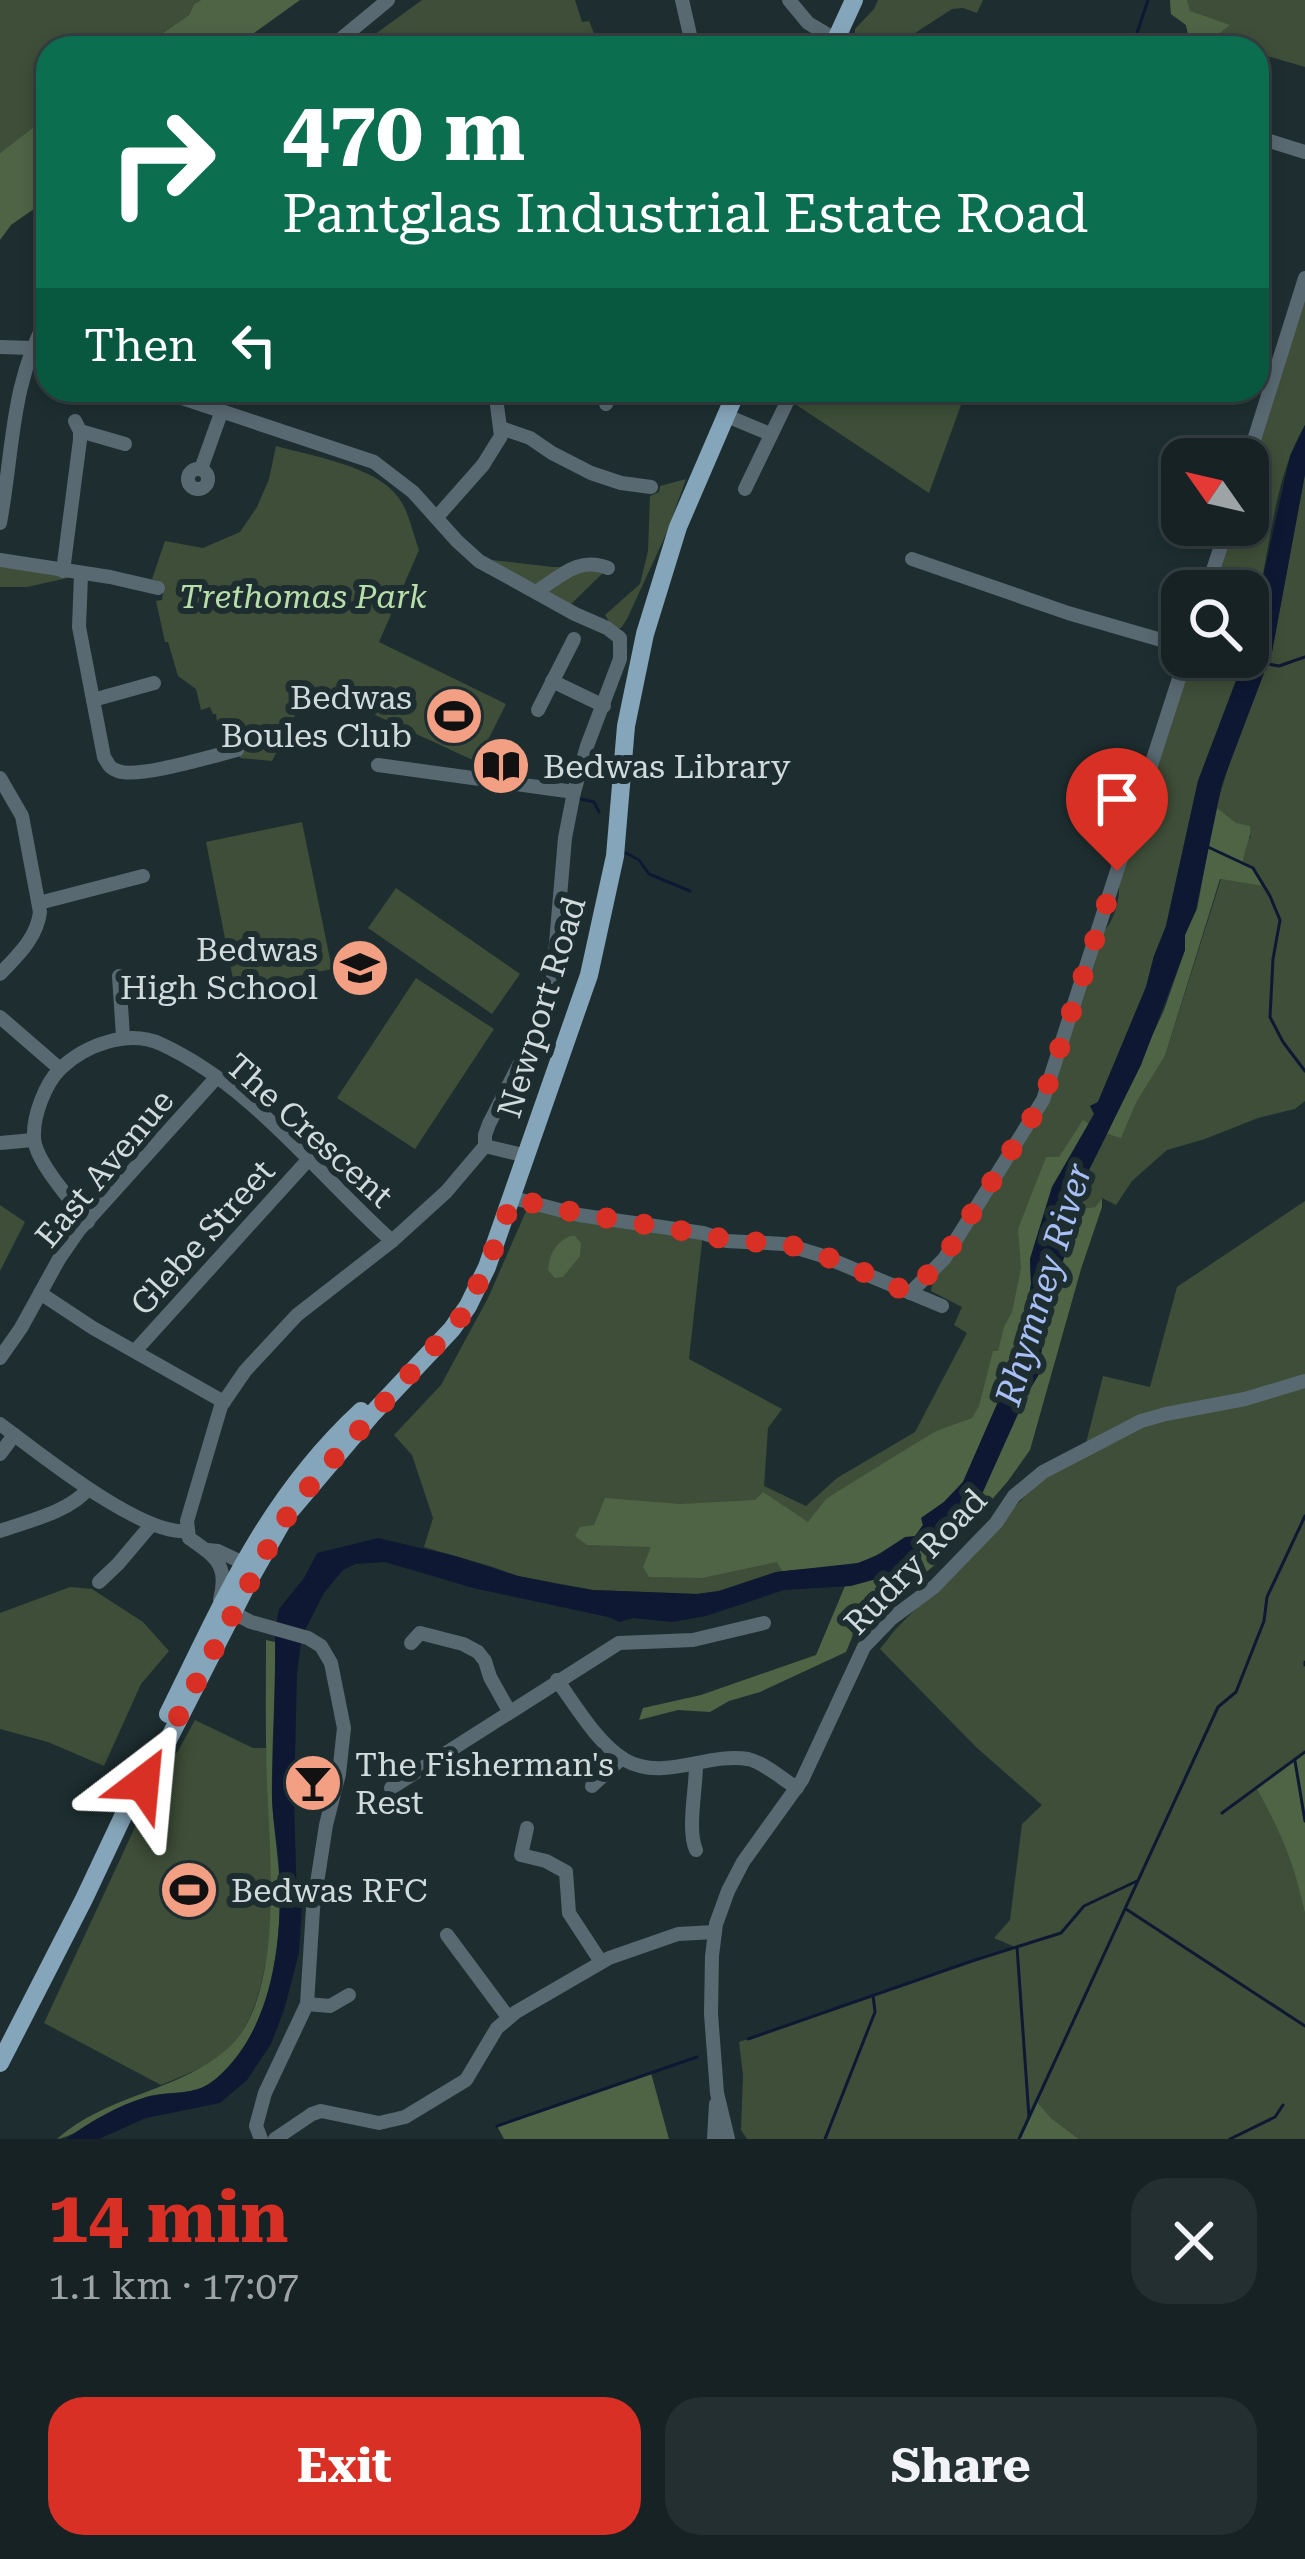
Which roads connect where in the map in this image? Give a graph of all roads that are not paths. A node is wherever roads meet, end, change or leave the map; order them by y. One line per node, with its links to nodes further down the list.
1 (388, 0): 5 (street)
2 (682, 0): 6 (street)
3 (789, 0): 7 (street)
4 (854, 0): 8 (main road)
5 (344, 36)
6 (690, 36)
7 (825, 36)
8 (837, 36)
9 (1269, 141): 10 (street)
10 (1305, 152)
11 (1305, 278): 16 (street)
12 (36, 339): 14 (street)
13 (0, 347): 14 (street)
14 (31, 348): 15 (street); 32 (street)
15 (36, 350)
16 (1269, 392)
17 (191, 402): 22 (street)
18 (497, 402): 24 (street)
19 (732, 402): 23 (main road, Newport Road)
20 (787, 402): 25 (street)
21 (1266, 402): 26 (street)
22 (221, 413): 28 (street); 31 (street)
23 (727, 416): 25 (street); 63 (main road, Newport Road)
24 (501, 428): 29 (street); 31 (street)
25 (770, 434): 30 (street)
26 (1255, 438)
27 (125, 444): 36 (street)
28 (201, 470)
29 (651, 487)
30 (745, 489)
31 (436, 517): 39 (street)
32 (0, 520)
33 (912, 559): 41 (street)
34 (0, 560): 36 (street)
35 (608, 568): 39 (street)
36 (63, 571): 37 (street)
37 (82, 575): 38 (street); 45 (street)
38 (158, 588)
39 (536, 592): 46 (street, Newport Road)
40 (574, 639): 43 (street)
41 (1161, 640)
42 (1179, 678): 69 (street)
43 (552, 681): 46 (street); 47 (street)
44 (154, 683): 45 (street)
45 (93, 700): 48 (street)
46 (604, 706): 51 (street, Newport Road)
47 (538, 710)
48 (237, 750)
49 (378, 765): 51 (street)
50 (3, 789): 53 (street)
51 (574, 792): 62 (street, Newport Road)
52 (143, 876): 53 (street)
53 (39, 903): 54 (street)
54 (0, 974)
55 (119, 976): 57 (street)
56 (0, 1017): 58 (street)
57 (124, 1036): 58 (street); 59 (street, The Crescent)
58 (60, 1069): 60 (street)
59 (216, 1078): 64 (street, The Crescent); 66 (street, East Avenue)
60 (33, 1140): 61 (street); 66 (street)
61 (0, 1143)
62 (485, 1146): 63 (street, Newport Road); 67 (street, Newport Road)
63 (527, 1156): 65 (main road, Newport Road)
64 (308, 1160): 67 (street, The Crescent); 71 (street, Glebe Street)
65 (513, 1198): 69 (street); 83 (main road, Newport Road)
66 (88, 1222): 68 (street, East Avenue)
67 (392, 1241): 74 (street, Newport Road)
68 (40, 1293): 71 (street); 72 (street, East Avenue)
69 (910, 1293): 70 (street)
70 (942, 1306)
71 (136, 1350): 74 (street)
72 (0, 1358)
73 (1305, 1381): 94 (street, Rudry Road)
74 (224, 1402): 81 (street, Newport Road)
75 (0, 1424): 76 (street)
76 (14, 1435): 77 (street); 78 (street)
77 (0, 1454)
78 (88, 1489): 79 (street); 80 (street)
79 (151, 1525): 81 (street); 84 (street)
80 (0, 1531)
81 (186, 1531): 82 (street)
82 (214, 1553): 83 (street); 85 (street)
83 (249, 1565): 85 (main road, Newport Road)
84 (99, 1582)
85 (226, 1612): 101 (street); 103 (main road, Newport Road)
86 (764, 1623): 88 (street)
87 (415, 1633): 89 (street)
88 (556, 1680): 89 (street); 90 (street)
89 (509, 1711): 93 (street)
90 (622, 1758): 91 (street); 92 (street)
91 (696, 1765): 94 (street); 96 (street)
92 (594, 1777)
93 (392, 1788)
94 (797, 1788): 97 (street, Rudry Road)
95 (527, 1828): 99 (street)
96 (696, 1850)
97 (715, 1932): 99 (street); 105 (street, Rudry Road)
98 (448, 1934): 102 (street)
99 (601, 1962): 102 (street)
100 (349, 1995): 101 (street)
101 (307, 2004): 106 (street)
102 (508, 2017): 107 (street)
103 (8, 2028): 104 (main road, Newport Road)
104 (0, 2063)
105 (717, 2093): 108 (street); 109 (street)
106 (261, 2139)
107 (275, 2139)
108 (714, 2139)
109 (728, 2139)

